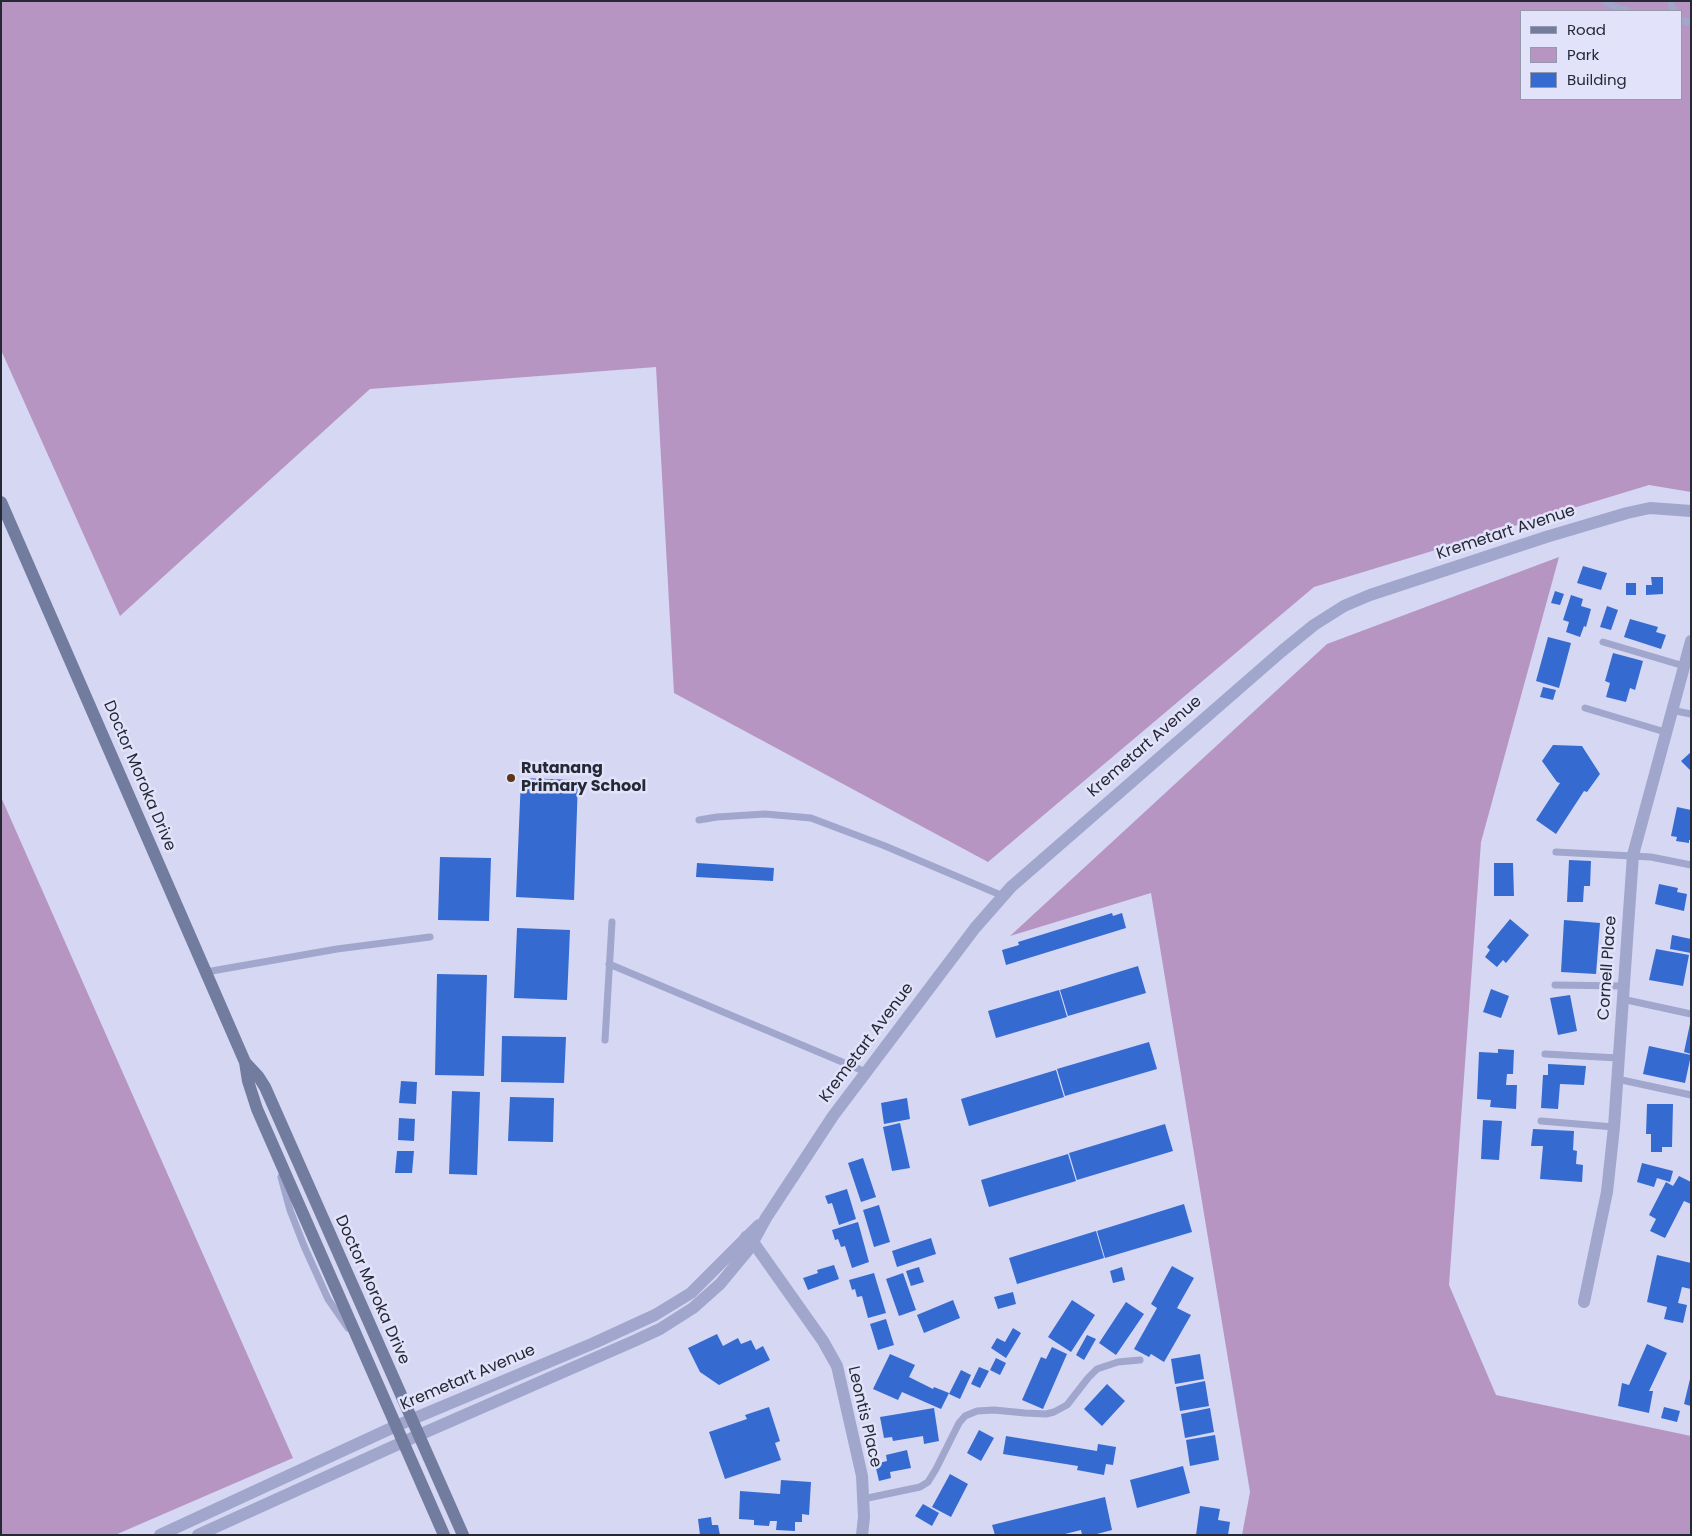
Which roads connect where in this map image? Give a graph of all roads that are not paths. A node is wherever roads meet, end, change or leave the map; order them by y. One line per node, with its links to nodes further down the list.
1 (1605, 1): 2 (lane)
2 (1624, 10)
3 (1, 502): 20 (main road, Doctor Moroka Drive)
4 (1691, 511): 16 (street, Kremetart Avenue)
5 (1691, 641): 7 (street, Cornell Place)
6 (1603, 642): 7 (lane)
7 (1684, 666): 9 (street, Cornell Place)
8 (1585, 708): 11 (lane)
9 (1671, 710): 10 (lane); 11 (street, Cornell Place)
10 (1691, 714)
11 (1665, 732): 14 (street, Cornell Place)
12 (699, 820): 16 (lane)
13 (1556, 852): 14 (lane)
14 (1633, 855): 15 (lane); 22 (street, Cornell Place)
15 (1691, 865)
16 (1002, 896): 28 (street, Kremetart Avenue)
17 (612, 922): 19 (lane)
18 (430, 937): 20 (lane)
19 (609, 964): 24 (lane); 28 (lane)
20 (206, 972): 27 (main road, Doctor Moroka Drive)
21 (1554, 985): 22 (lane)
22 (1623, 993): 23 (lane); 26 (street, Cornell Place)
23 (1691, 1014)
24 (605, 1040)
25 (1545, 1054): 26 (lane)
26 (1618, 1058): 29 (street, Cornell Place)
27 (245, 1062): 36 (main road, Doctor Moroka Drive); 37 (main road, Doctor Moroka Drive)
28 (866, 1072): 33 (street, Kremetart Avenue)
29 (1617, 1079): 30 (lane); 32 (street, Cornell Place)
30 (1691, 1095)
31 (1541, 1121): 32 (lane)
32 (1614, 1127): 34 (street, Cornell Place)
33 (750, 1239): 36 (street, Kremetart Avenue); 38 (street, Kremetart Avenue); 40 (street, Leontis Place)
34 (1584, 1302)
35 (1140, 1360): 40 (lane)
36 (412, 1420): 37 (street, Kremetart Avenue); 38 (main road, Doctor Moroka Drive)
37 (396, 1426): 39 (main road, Doctor Moroka Drive); 41 (street, Kremetart Avenue)
38 (419, 1435): 39 (street, Kremetart Avenue); 44 (main road, Doctor Moroka Drive)
39 (403, 1442): 42 (street, Kremetart Avenue); 43 (main road, Doctor Moroka Drive)
40 (863, 1500): 45 (street, Leontis Place)
41 (160, 1535)
42 (198, 1535)
43 (444, 1535)
44 (463, 1535)
45 (862, 1535)

